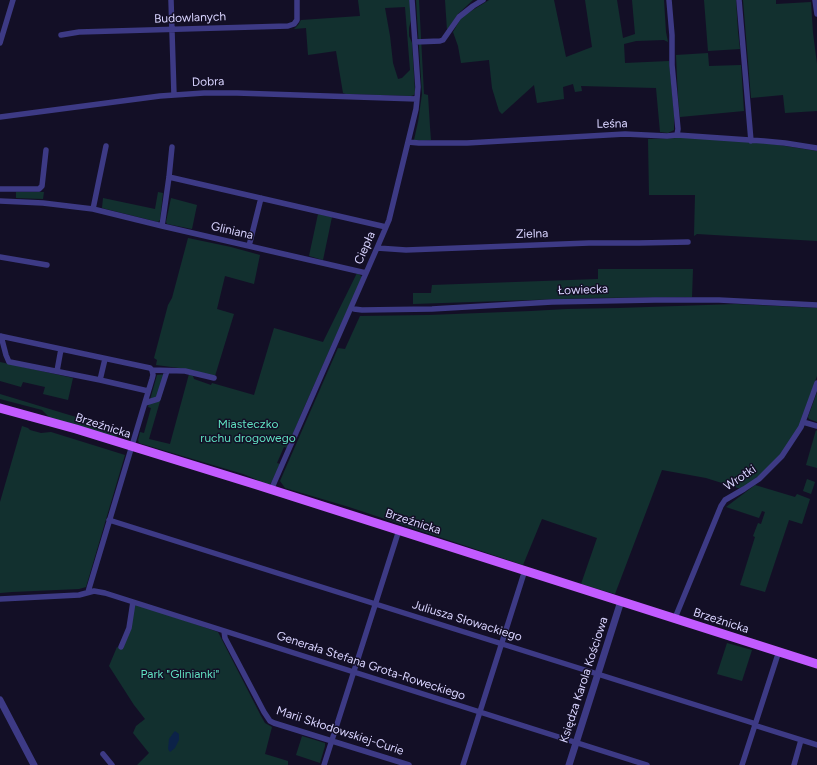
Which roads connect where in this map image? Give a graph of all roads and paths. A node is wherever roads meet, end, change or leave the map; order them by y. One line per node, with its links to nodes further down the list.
1 (13, 0): 13 (street)
2 (171, 0): 10 (street)
3 (297, 0): 10 (street, Budowlanych)
4 (412, 0): 12 (street, Ciepła)
5 (483, 0): 12 (street)
6 (669, 0): 17 (street)
7 (739, 0): 18 (street)
8 (815, 0): 9 (street)
9 (817, 14)
10 (172, 30): 11 (street, Budowlanych); 14 (street)
11 (61, 35)
12 (415, 42): 15 (street, Ciepła)
13 (0, 43)
14 (174, 95): 15 (street, Dobra); 16 (street, Dobra)
15 (417, 99): 19 (street, Ciepła)
16 (0, 117)
17 (677, 135): 18 (street, Leśna); 19 (street, Leśna)
18 (751, 141): 22 (street, Leśna)
19 (408, 142): 30 (street, Ciepła)
20 (106, 146): 28 (street)
21 (172, 147): 24 (street)
22 (817, 148)
23 (46, 150): 25 (street)
24 (169, 177): 26 (street); 29 (street)
25 (0, 189)
26 (261, 198): 30 (street); 32 (street)
27 (0, 201): 28 (street, Gliniana)
28 (93, 209): 29 (street, Gliniana)
29 (162, 226): 32 (street, Gliniana)
30 (386, 227): 33 (street, Ciepła)
31 (688, 242): 33 (street, Zielna)
32 (249, 246): 36 (street, Gliniana)
33 (377, 248): 36 (street, Ciepła)
34 (0, 257): 35 (street)
35 (47, 265)
36 (366, 273): 38 (street, Ciepła)
37 (817, 305): 38 (street, Łowiecka)
38 (351, 308): 54 (street, Ciepła)
39 (0, 336): 40 (street); 44 (street)
40 (61, 349): 41 (street); 44 (street)
41 (105, 359): 42 (street); 46 (street)
42 (152, 370): 43 (street); 48 (street)
43 (167, 371): 45 (street); 49 (street)
44 (57, 372): 46 (street)
45 (214, 378)
46 (100, 380): 48 (street)
47 (817, 383): 51 (street, Wrotki)
48 (148, 390): 49 (street)
49 (145, 403): 53 (street)
50 (0, 408): 53 (main road, Brzeźnicka)
51 (803, 422): 52 (street); 63 (street, Wrotki)
52 (817, 426)
53 (131, 447): 54 (main road, Brzeźnicka); 55 (street)
54 (271, 490): 56 (main road, Brzeźnicka)
55 (110, 520): 58 (street); 62 (street, Juliusza Słowackiego)
56 (399, 530): 57 (main road, Brzeźnicka); 62 (street)
57 (525, 570): 60 (main road, Brzeźnicka); 65 (street)
58 (88, 592): 59 (street, Generała Stefana Grota-Roweckiego); 61 (street, Generała Stefana Grota-Roweckiego)
59 (0, 599)
60 (621, 601): 63 (main road, Brzeźnicka); 70 (street, Księdza Karola Kościowa)
61 (133, 602): 64 (street, Generała Stefana Grota-Roweckiego); 66 (street)
62 (376, 604): 65 (street, Juliusza Słowackiego); 69 (street)
63 (674, 618): 67 (main road, Brzeźnicka)
64 (224, 631): 69 (street, Generała Stefana Grota-Roweckiego); 74 (street, Marii Skłodowskiej-Curie)
65 (502, 643): 70 (street, Juliusza Słowackiego); 72 (street)
66 (121, 647)
67 (779, 651): 68 (main road, Brzeźnicka); 73 (street)
68 (817, 664)
69 (354, 672): 72 (street, Generała Stefana Grota-Roweckiego); 74 (street)
70 (598, 674): 73 (street, Juliusza Słowackiego); 76 (street, Księdza Karola Kościowa)
71 (0, 700): 79 (street)
72 (480, 712): 76 (street, Generała Stefana Grota-Roweckiego); 83 (street)
73 (755, 724): 75 (street, Juliusza Słowackiego); 86 (street)
74 (332, 740): 81 (street); 82 (street, Marii Skłodowskiej-Curie)
75 (802, 740): 77 (street, Juliusza Słowackiego); 87 (street)
76 (576, 742): 84 (street, Księdza Karola Kościowa); 85 (street, Generała Stefana Grota-Roweckiego)
77 (817, 745)
78 (103, 754): 80 (street)
79 (34, 765)
80 (112, 765)
81 (324, 765)
82 (408, 765)
83 (463, 765)
84 (569, 765)
85 (647, 765)
86 (742, 765)
87 (794, 765)

